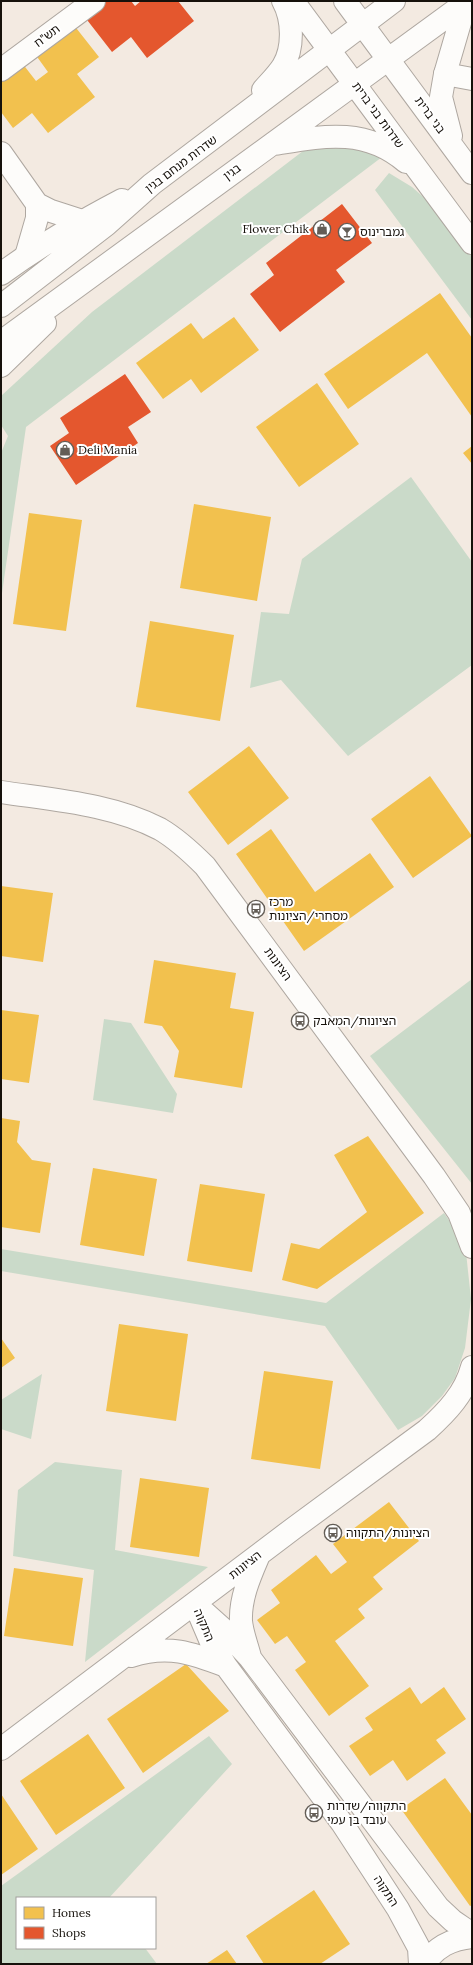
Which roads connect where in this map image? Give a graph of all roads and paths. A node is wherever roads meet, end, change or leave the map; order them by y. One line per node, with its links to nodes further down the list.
1 (94, 1): 10 (street, תש"ח)
2 (283, 1): 14 (street)
3 (293, 1): 8 (street)
4 (345, 1): 7 (street)
5 (394, 1): 7 (street)
6 (467, 2): 9 (street); 11 (street)
7 (363, 25): 8 (street, שדרות מנחם בגין); 9 (street)
8 (330, 50): 13 (street, שדרות בני ברית); 14 (street, שדרות מנחם בגין)
9 (388, 58): 13 (street); 16 (street, בני ברית)
10 (1, 70)
11 (445, 74): 12 (street); 16 (street)
12 (472, 79)
13 (354, 82): 15 (street, בגין); 19 (street, שדרות בני ברית)
14 (221, 133): 20 (street, שדרות מנחם בגין)
15 (269, 145): 19 (street); 25 (street, בגין)
16 (456, 150): 18 (street, בני ברית)
17 (1, 153): 21 (street)
18 (472, 173)
19 (425, 179): 23 (street)
20 (152, 184): 22 (street); 27 (street, שדרות מנחם בגין)
21 (37, 204): 22 (street); 24 (street)
22 (82, 221): 24 (street)
23 (472, 243)
24 (26, 256): 26 (street)
25 (110, 261): 28 (street); 29 (street)
26 (1, 274)
27 (1, 306)
28 (1, 342)
29 (1, 366)
30 (1, 792): 31 (street, הציונות)
31 (472, 1247)
32 (472, 1367): 33 (street, הציונות)
33 (259, 1554): 34 (street, הציונות); 35 (street)
34 (195, 1604): 35 (street, התקוה); 36 (street, הציונות); 37 (street, התקוה)
35 (250, 1658): 39 (street, התקוה)
36 (122, 1659): 37 (street); 38 (street, הציונות)
37 (226, 1666): 40 (street, התקוה)
38 (1, 1749)
39 (472, 1936): 41 (street)
40 (420, 1964)
41 (424, 1964)

